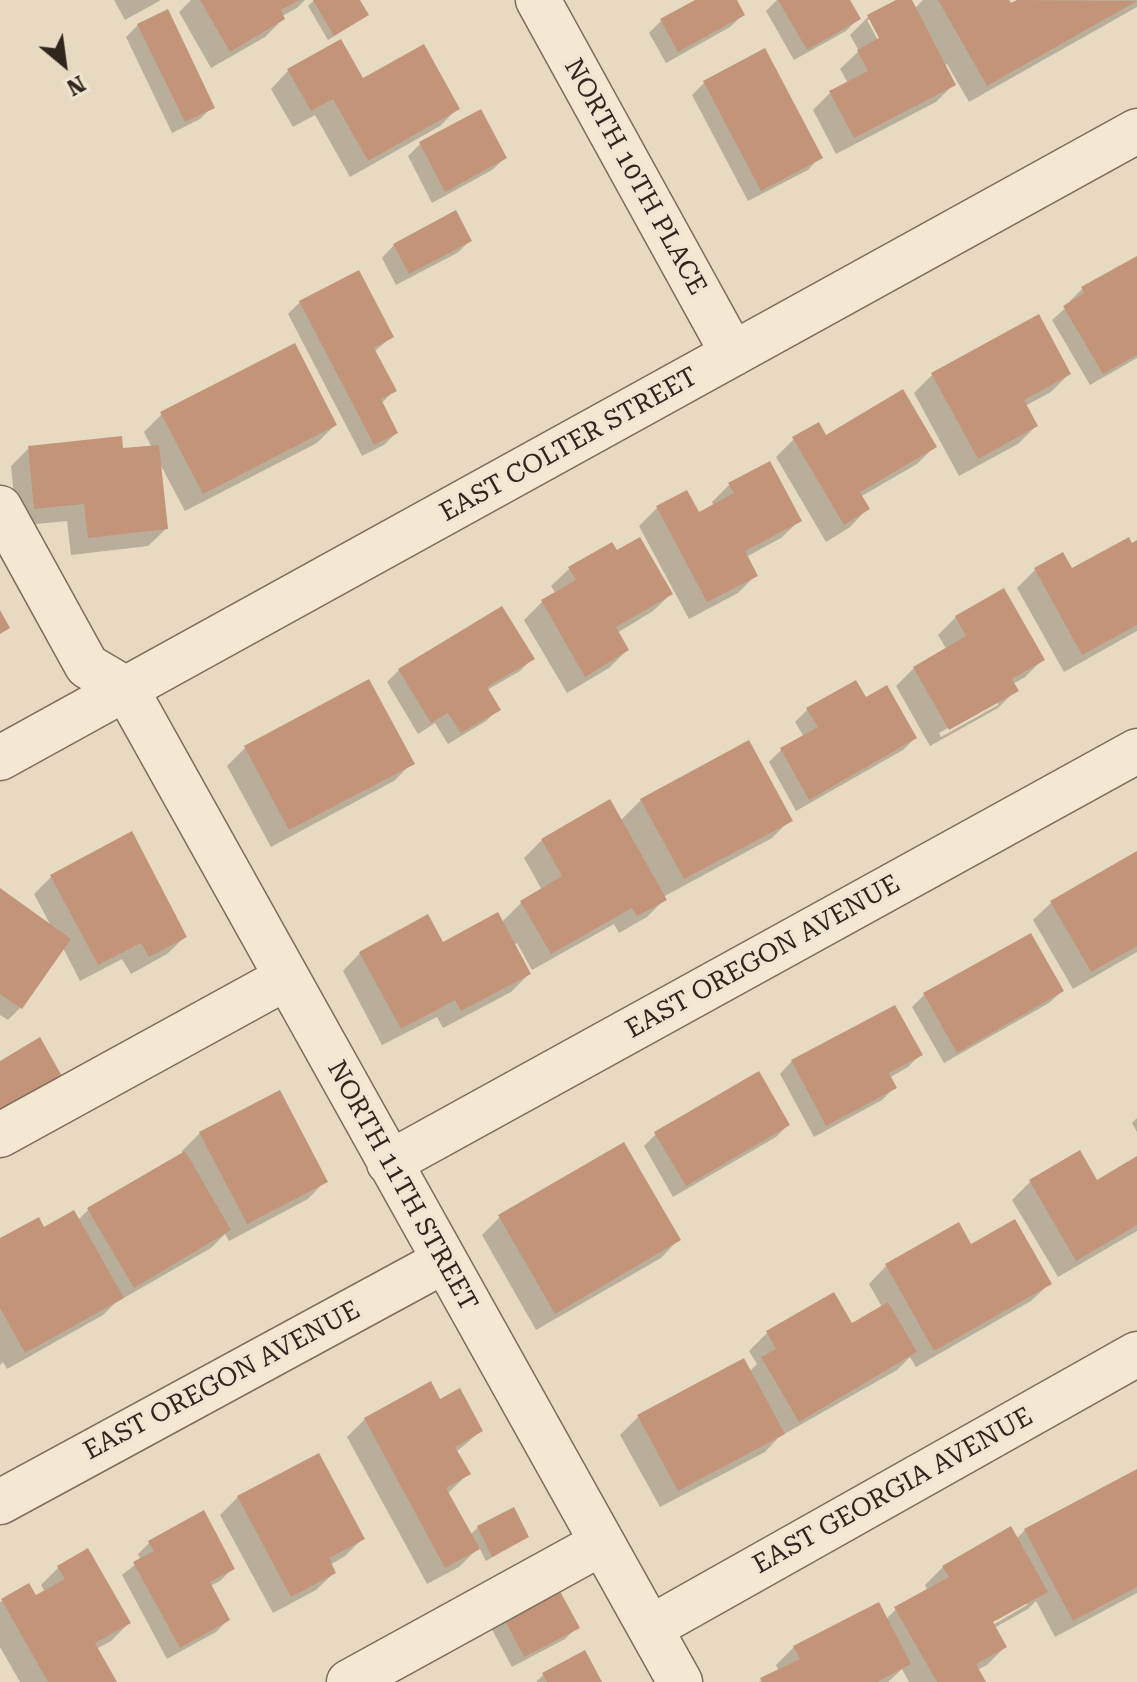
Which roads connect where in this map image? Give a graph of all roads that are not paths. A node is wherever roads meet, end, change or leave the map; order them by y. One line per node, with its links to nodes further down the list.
1 (538, 0): 3 (street, NORTH 10TH PLACE)
2 (1137, 131): 3 (street, EAST COLTER STREET)
3 (733, 354): 5 (street, EAST COLTER STREET)
4 (0, 508): 5 (street)
5 (126, 689): 7 (street, EAST COLTER STREET); 8 (street, NORTH 11TH STREET)
6 (1137, 751): 10 (street, EAST OREGON AVENUE)
7 (0, 758)
8 (286, 978): 9 (street); 10 (street, NORTH 11TH STREET)
9 (0, 1135)
10 (389, 1163): 11 (street, NORTH 11TH STREET)
11 (444, 1261): 13 (street, EAST OREGON AVENUE); 14 (street, NORTH 11TH STREET)
12 (1137, 1354): 15 (street, EAST GEORGIA AVENUE)
13 (0, 1502)
14 (602, 1543): 15 (street, NORTH 11TH STREET); 16 (street)
15 (650, 1628): 17 (street, NORTH 11TH STREET)
16 (349, 1682)
17 (680, 1682)

